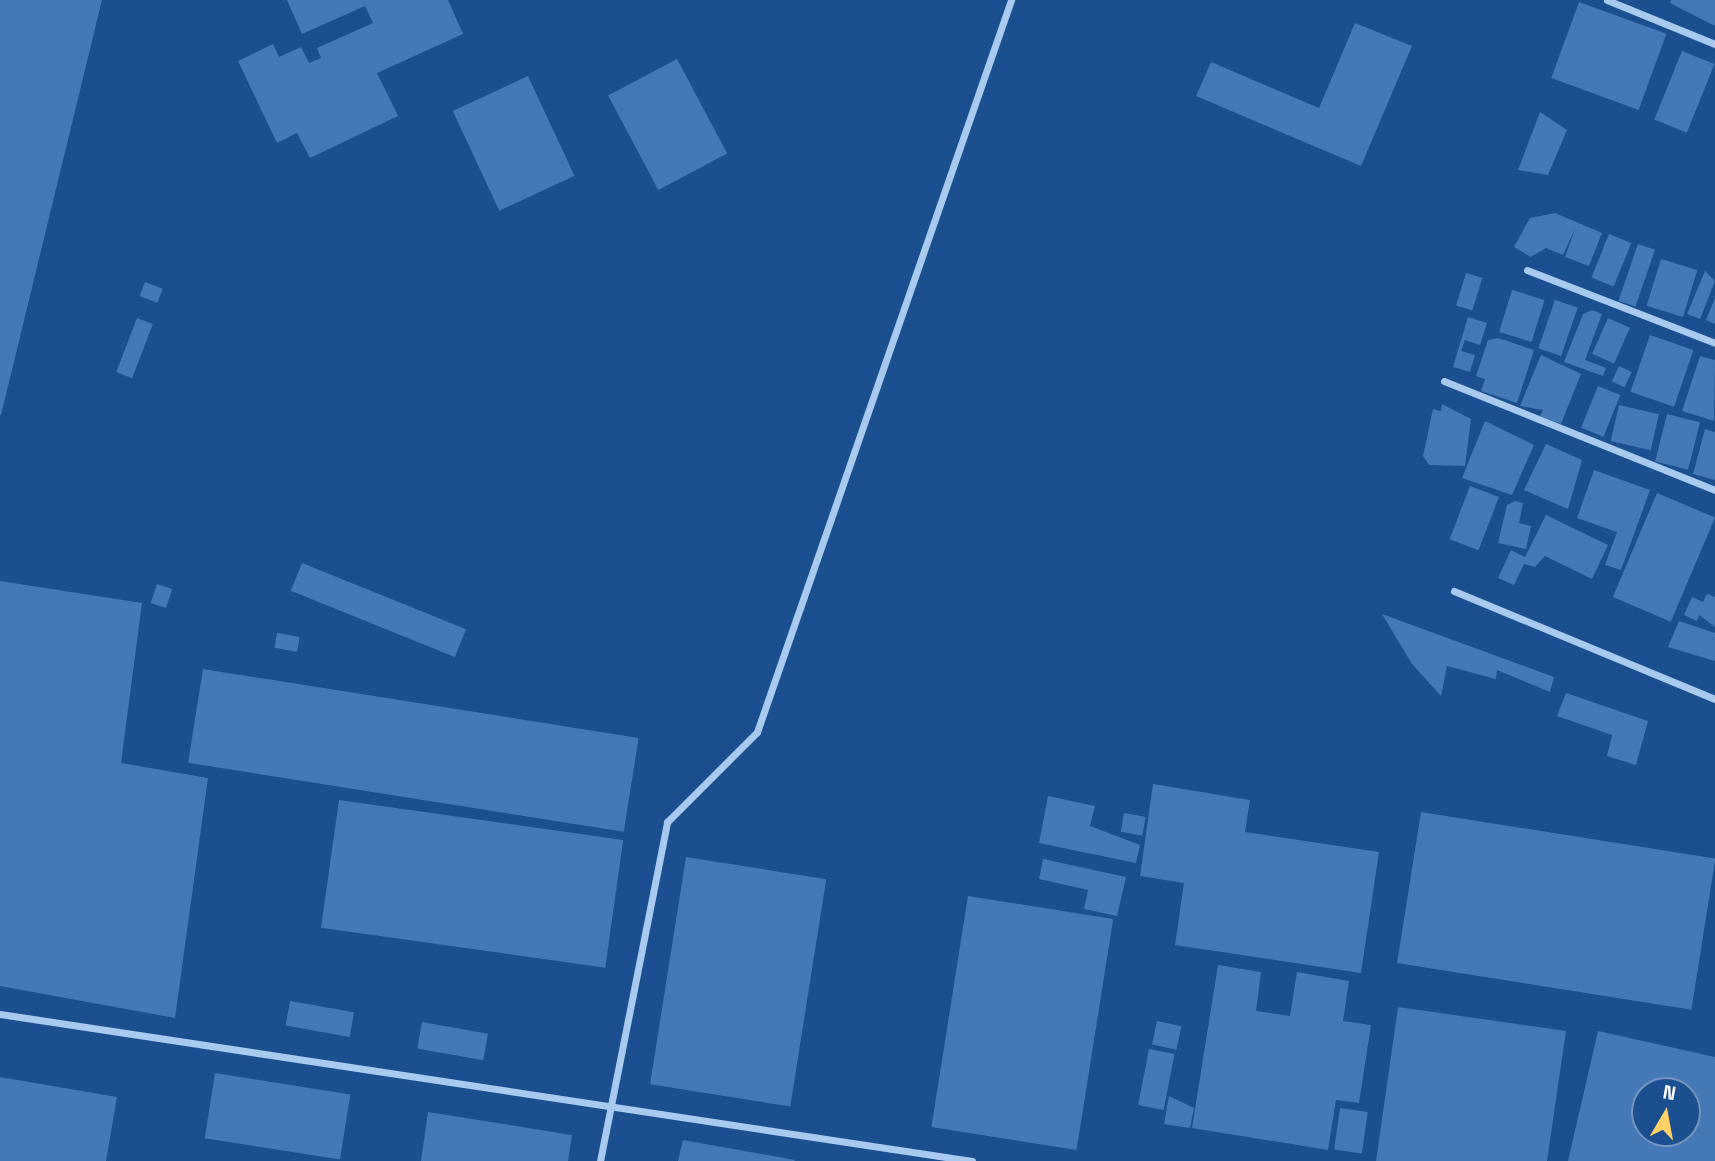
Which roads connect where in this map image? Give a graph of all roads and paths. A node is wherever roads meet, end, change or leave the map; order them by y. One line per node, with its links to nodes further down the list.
1 (1011, 0): 11 (street)
2 (1607, 0): 3 (street)
3 (1715, 44)
4 (1527, 271): 5 (street)
5 (1715, 344)
6 (1444, 381): 7 (street)
7 (1715, 490)
8 (1454, 591): 9 (street)
9 (1715, 699)
10 (0, 1014): 11 (street)
11 (609, 1106): 12 (street); 13 (street)
12 (600, 1161)
13 (972, 1161)

